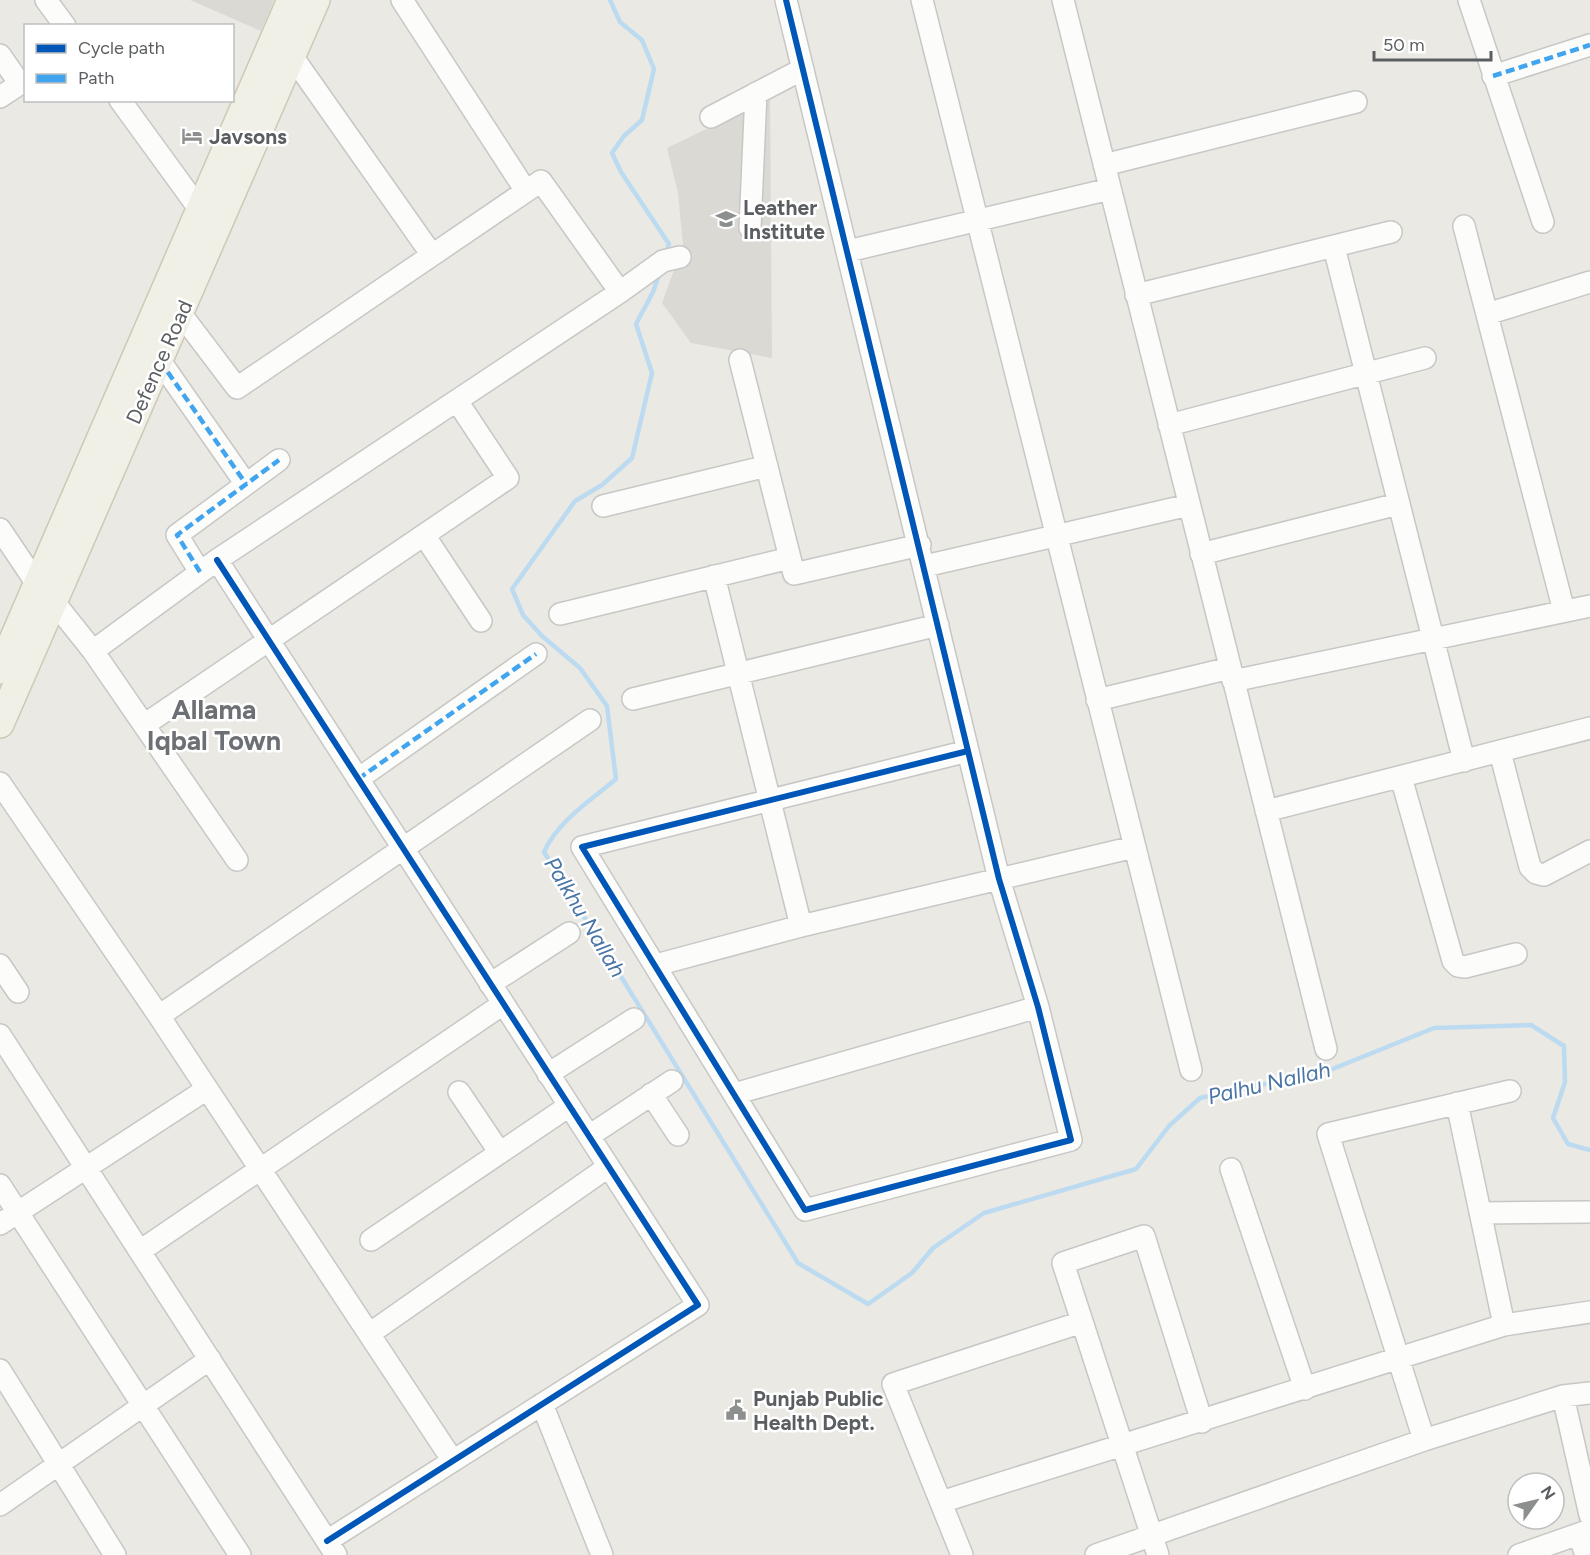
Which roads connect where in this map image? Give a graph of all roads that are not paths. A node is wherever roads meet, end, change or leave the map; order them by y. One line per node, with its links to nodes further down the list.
1 (46, 0): 9 (street)
2 (291, 0): 24 (main road, Defence Road)
3 (316, 0): 12 (main road, Defence Road)
4 (402, 0): 23 (street)
5 (786, 0): 13 (street)
6 (922, 0): 25 (street)
7 (1063, 0): 21 (street)
8 (1469, 0): 14 (street)
9 (64, 24)
10 (1590, 45): 14 (street)
11 (0, 55): 15 (street)
12 (292, 56): 32 (street); 37 (main road, Defence Road)
13 (803, 69): 16 (street); 31 (street)
14 (1493, 76): 26 (street)
15 (22, 82): 17 (street)
16 (756, 93): 20 (street); 28 (street)
17 (0, 97)
18 (121, 102): 24 (street)
19 (1356, 102): 21 (street)
20 (711, 117)
21 (1104, 165): 22 (street)
22 (1110, 189): 25 (street); 36 (street)
23 (526, 191): 32 (street); 35 (street)
24 (200, 210): 39 (main road, Defence Road)
25 (977, 222): 31 (street); 53 (street)
26 (1543, 222)
27 (1464, 226): 38 (street)
28 (750, 228)
29 (1391, 232): 30 (street)
30 (1334, 247): 36 (street); 42 (street)
31 (848, 251): 54 (street)
32 (432, 255): 37 (street)
33 (680, 257): 35 (street)
34 (1590, 282): 38 (street)
35 (620, 292): 43 (street)
36 (1136, 295): 44 (street)
37 (181, 314): 39 (main road, Defence Road)
38 (1487, 314): 62 (street)
39 (152, 358): 47 (street); 61 (main road, Defence Road)
40 (1425, 358): 42 (street)
41 (740, 360): 46 (street)
42 (1365, 374): 44 (street); 48 (street)
43 (457, 401): 52 (street); 57 (street)
44 (1169, 425): 49 (street)
45 (279, 460): 47 (street)
46 (767, 466): 50 (street); 56 (street)
47 (246, 484): 57 (street)
48 (1398, 504): 55 (street); 66 (street)
49 (1189, 505): 53 (street); 55 (street)
50 (603, 506)
51 (0, 528): 61 (street)
52 (424, 535): 64 (street); 67 (street)
53 (1055, 536): 58 (street); 74 (street)
54 (920, 545): 56 (street); 58 (street)
55 (1201, 554): 71 (street)
56 (790, 558): 59 (street)
57 (208, 566): 67 (street); 68 (street)
58 (925, 566): 65 (street)
59 (714, 576): 63 (street); 72 (street)
60 (1590, 606): 62 (street)
61 (40, 607): 68 (street); 70 (main road, Defence Road); 76 (main road, Defence Road)
62 (1564, 611): 66 (street)
63 (560, 614)
64 (481, 621)
65 (938, 625): 72 (street); 79 (street)
66 (1433, 639): 71 (street); 81 (street)
67 (269, 640): 77 (street); 83 (street)
68 (93, 651): 77 (street)
69 (536, 654): 83 (street)
70 (0, 670)
71 (1232, 674): 74 (street); 86 (street)
72 (740, 675): 73 (street); 85 (street)
73 (633, 699)
74 (1097, 700): 88 (street)
75 (590, 720): 87 (street)
76 (0, 724)
77 (144, 726): 90 (street)
78 (1590, 729): 80 (street)
79 (968, 751): 85 (street); 91 (street)
80 (1500, 752): 81 (street); 89 (street)
81 (1464, 761): 82 (street)
82 (1401, 777): 86 (street); 94 (street)
83 (358, 779): 87 (street)
84 (0, 783): 101 (street)
85 (769, 800): 92 (street); 96 (street)
86 (1266, 811): 104 (street)
87 (402, 847): 97 (street); 101 (street)
88 (1134, 847): 91 (street); 105 (street)
89 (1590, 851)
90 (237, 860)
91 (999, 879): 92 (street); 100 (street)
92 (801, 926): 96 (street)
93 (569, 933): 97 (street)
94 (1516, 954)
95 (0, 965): 98 (street)
96 (656, 965): 112 (street)
97 (490, 984): 99 (street)
98 (18, 992)
99 (503, 1004): 106 (street); 119 (street)
100 (1038, 1007): 112 (street); 112 (street)
101 (159, 1016): 108 (street)
102 (634, 1018): 106 (street)
103 (0, 1035): 120 (street)
104 (1326, 1048)
105 (1191, 1070)
106 (548, 1074): 114 (street)
107 (672, 1081): 111 (street)
108 (207, 1089): 119 (street); 120 (street)
109 (1510, 1091): 113 (street)
110 (459, 1092): 117 (street)
111 (651, 1094): 115 (street); 116 (street)
112 (734, 1094)
113 (1457, 1103): 124 (street); 133 (street)
114 (569, 1106): 116 (street); 117 (street)
115 (678, 1135)
116 (588, 1136): 118 (street)
117 (500, 1153): 126 (street)
118 (608, 1167): 131 (street); 138 (street)
119 (259, 1168): 127 (street); 131 (street)
120 (85, 1169): 125 (street); 127 (street)
121 (1231, 1169): 135 (street)
122 (0, 1185): 125 (street)
123 (1590, 1212): 124 (street)
124 (1480, 1213): 130 (street)
125 (9, 1219): 139 (street)
126 (371, 1240)
127 (141, 1251): 132 (street)
128 (1590, 1312): 130 (street)
129 (1082, 1322): 140 (street); 142 (street); 145 (street)
130 (1504, 1324): 133 (street)
131 (369, 1334): 143 (street)
132 (210, 1359): 139 (street); 150 (street)
133 (1396, 1360): 135 (street); 141 (street)
134 (0, 1370): 144 (street)
135 (1305, 1389): 140 (street)
136 (1590, 1393): 137 (street)
137 (1563, 1396): 141 (street); 147 (street)
138 (542, 1404): 143 (street); 153 (street)
139 (143, 1406): 144 (street); 152 (street)
140 (1202, 1422): 142 (street)
141 (1424, 1440): 149 (street)
142 (1122, 1447): 145 (street); 149 (street)
143 (453, 1461): 150 (street)
144 (58, 1464): 146 (street); 151 (street)
145 (941, 1502): 154 (street)
146 (0, 1505)
147 (1590, 1515)
148 (1585, 1540): 156 (street)
149 (1155, 1546): 155 (street)
150 (332, 1548)
151 (115, 1555)
152 (240, 1555)
153 (602, 1555)
154 (962, 1555)
155 (1096, 1555)
156 (1519, 1555)

